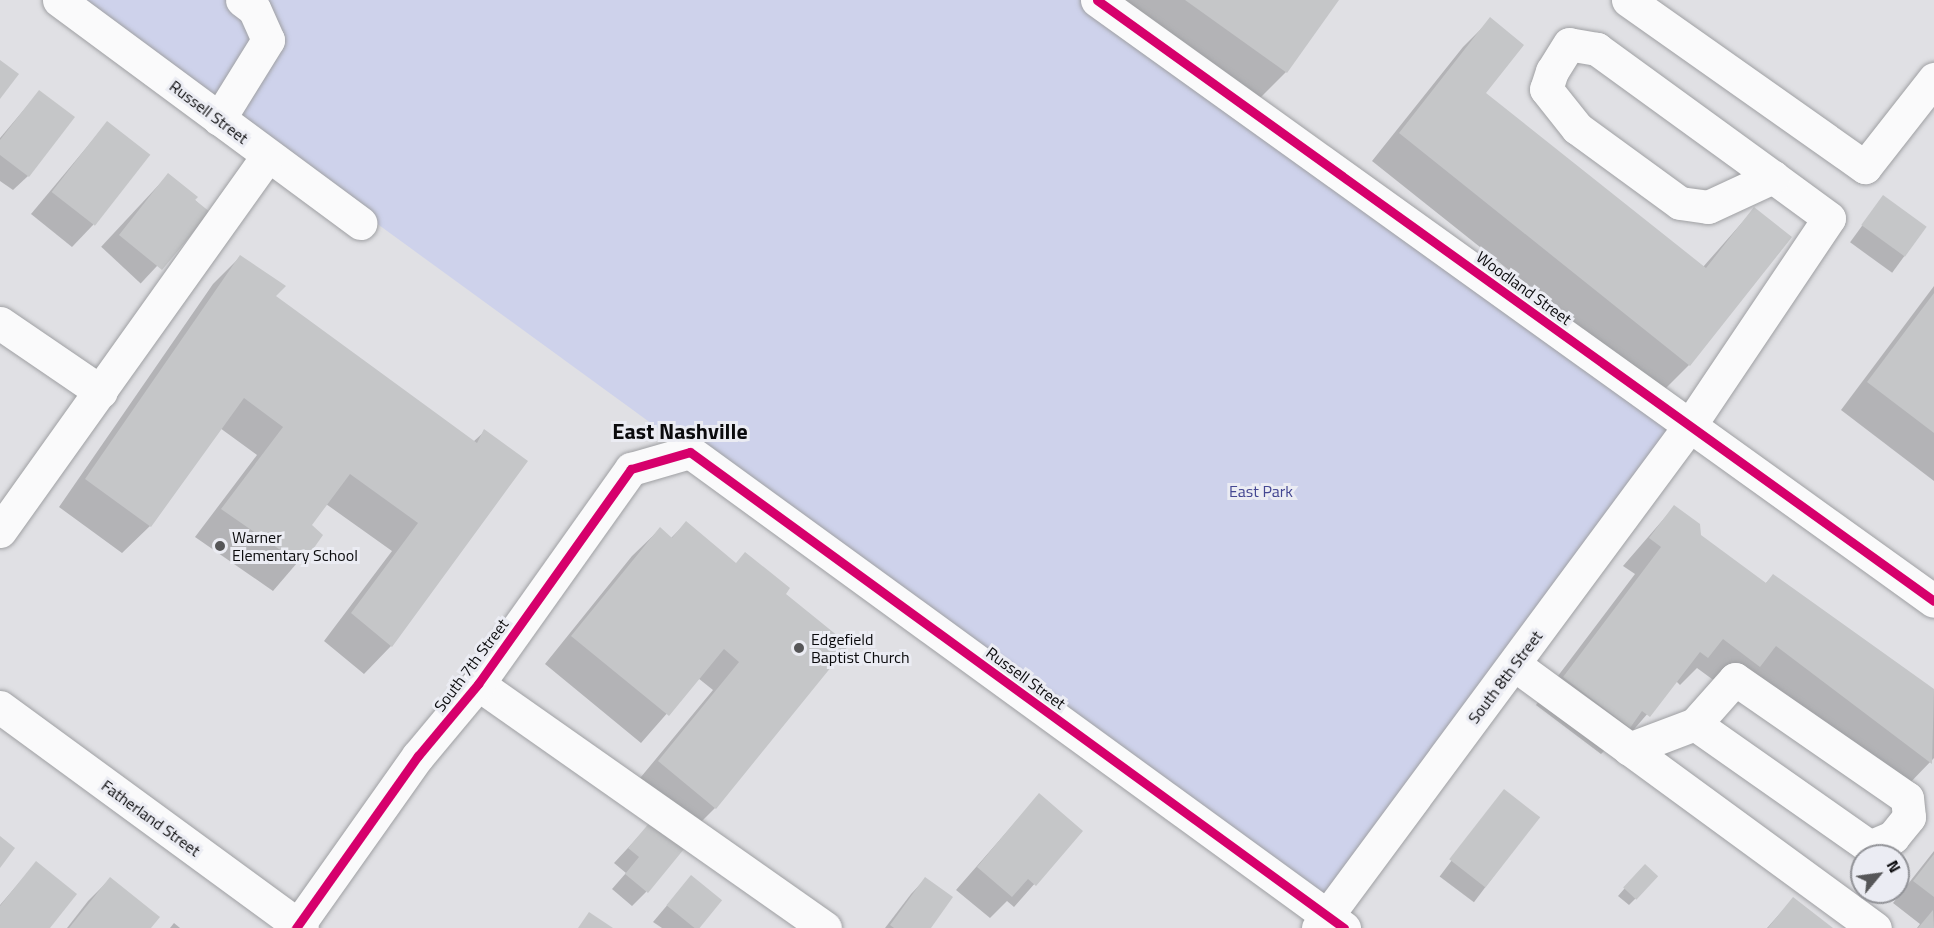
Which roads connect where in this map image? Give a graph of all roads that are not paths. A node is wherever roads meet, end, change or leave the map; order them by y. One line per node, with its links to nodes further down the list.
1 (59, 0): 6 (street, Russell Street)
2 (242, 0): 6 (street)
3 (1097, 0): 12 (street, Woodland Street)
4 (1632, 1): 5 (street)
5 (1934, 79)
6 (219, 120): 7 (street, Russell Street)
7 (267, 156): 9 (street, Russell Street); 11 (street)
8 (1773, 177): 8 (street); 12 (street, South 8th Street)
9 (360, 223)
10 (0, 323): 11 (street)
11 (101, 392): 14 (street)
12 (1690, 425): 15 (street, Woodland Street); 16 (street, South 8th Street)
13 (690, 452): 17 (street, South 7th Street); 21 (street, Russell Street)
14 (0, 531)
15 (1934, 601)
16 (1515, 665): 20 (street); 21 (street, South 8th Street)
17 (478, 684): 22 (street, South 7th Street); 23 (street)
18 (0, 708): 22 (street, Fatherland Street)
19 (1695, 724): 19 (street); 20 (street)
20 (1629, 749): 24 (street)
21 (1330, 924)
22 (299, 927)
23 (825, 928)
24 (1875, 928)

